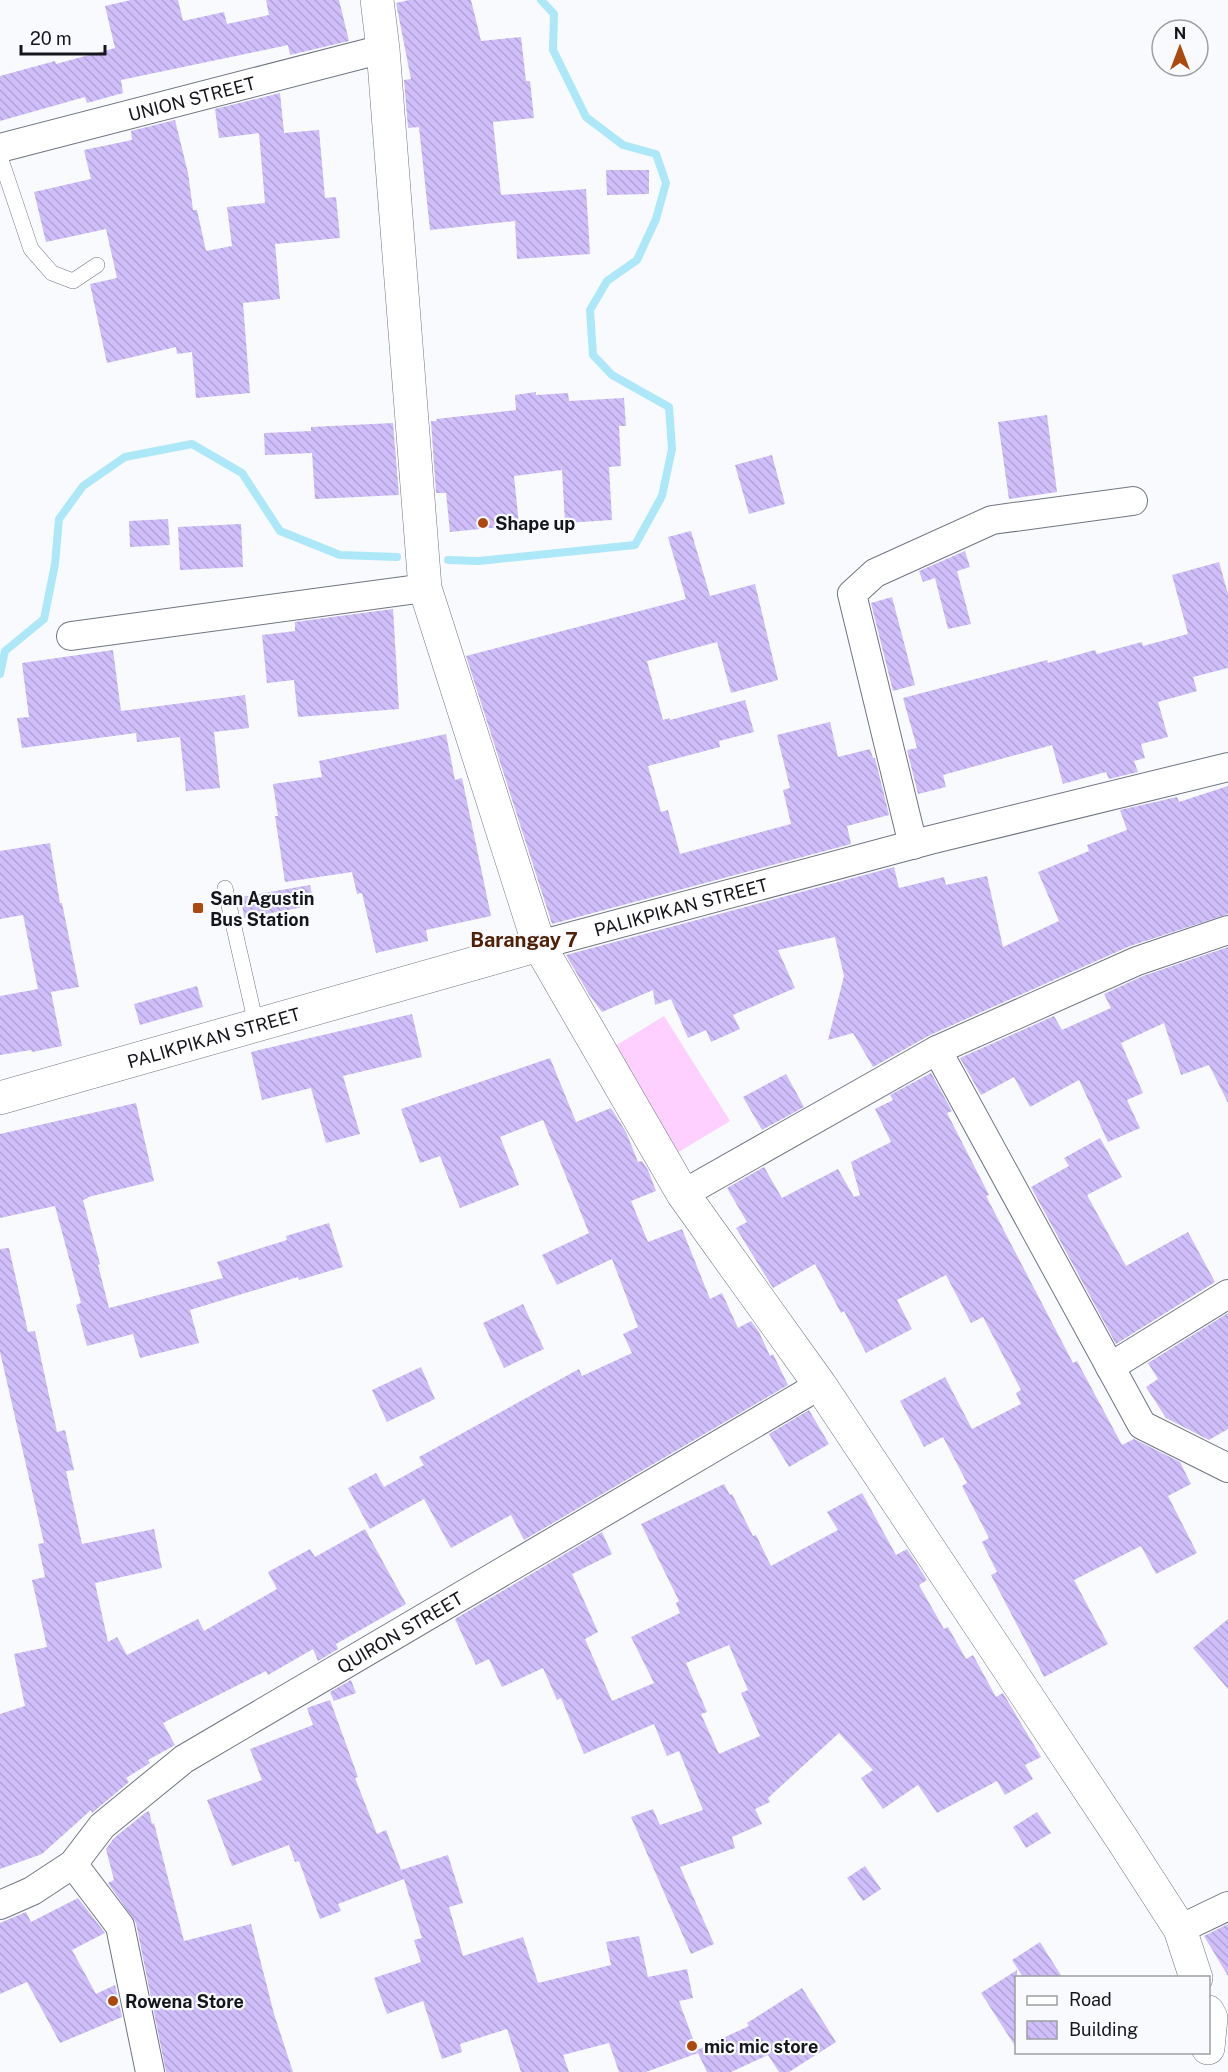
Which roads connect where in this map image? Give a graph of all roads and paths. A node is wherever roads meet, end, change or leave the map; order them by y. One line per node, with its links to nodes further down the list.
1 (377, 0): 2 (street)
2 (383, 49): 3 (street, UNION STREET); 7 (street)
3 (0, 148)
4 (0, 157): 5 (lane)
5 (96, 265)
6 (1133, 501): 10 (street)
7 (425, 588): 8 (street); 13 (street)
8 (71, 636)
9 (1228, 767): 10 (street, PALIKPIKAN STREET)
10 (913, 845): 13 (street, PALIKPIKAN STREET)
11 (225, 888): 14 (lane)
12 (1228, 930): 15 (street)
13 (539, 945): 14 (street, PALIKPIKAN STREET); 17 (street)
14 (256, 1024): 16 (street, PALIKPIKAN STREET)
15 (937, 1050): 17 (street); 19 (street)
16 (0, 1098)
17 (683, 1194): 20 (street)
18 (1228, 1294): 19 (street)
19 (1110, 1366): 21 (street)
20 (820, 1385): 22 (street, QUIRON STREET); 25 (street)
21 (1228, 1468)
22 (73, 1864): 23 (street, QUIRON STREET); 30 (street)
23 (0, 1905)
24 (1228, 1906): 25 (street)
25 (1180, 1929): 26 (street)
26 (1196, 1976)
27 (1210, 2015): 28 (street)
28 (1210, 2033)
29 (1208, 2054): 31 (street)
30 (150, 2072)
31 (1207, 2072)

